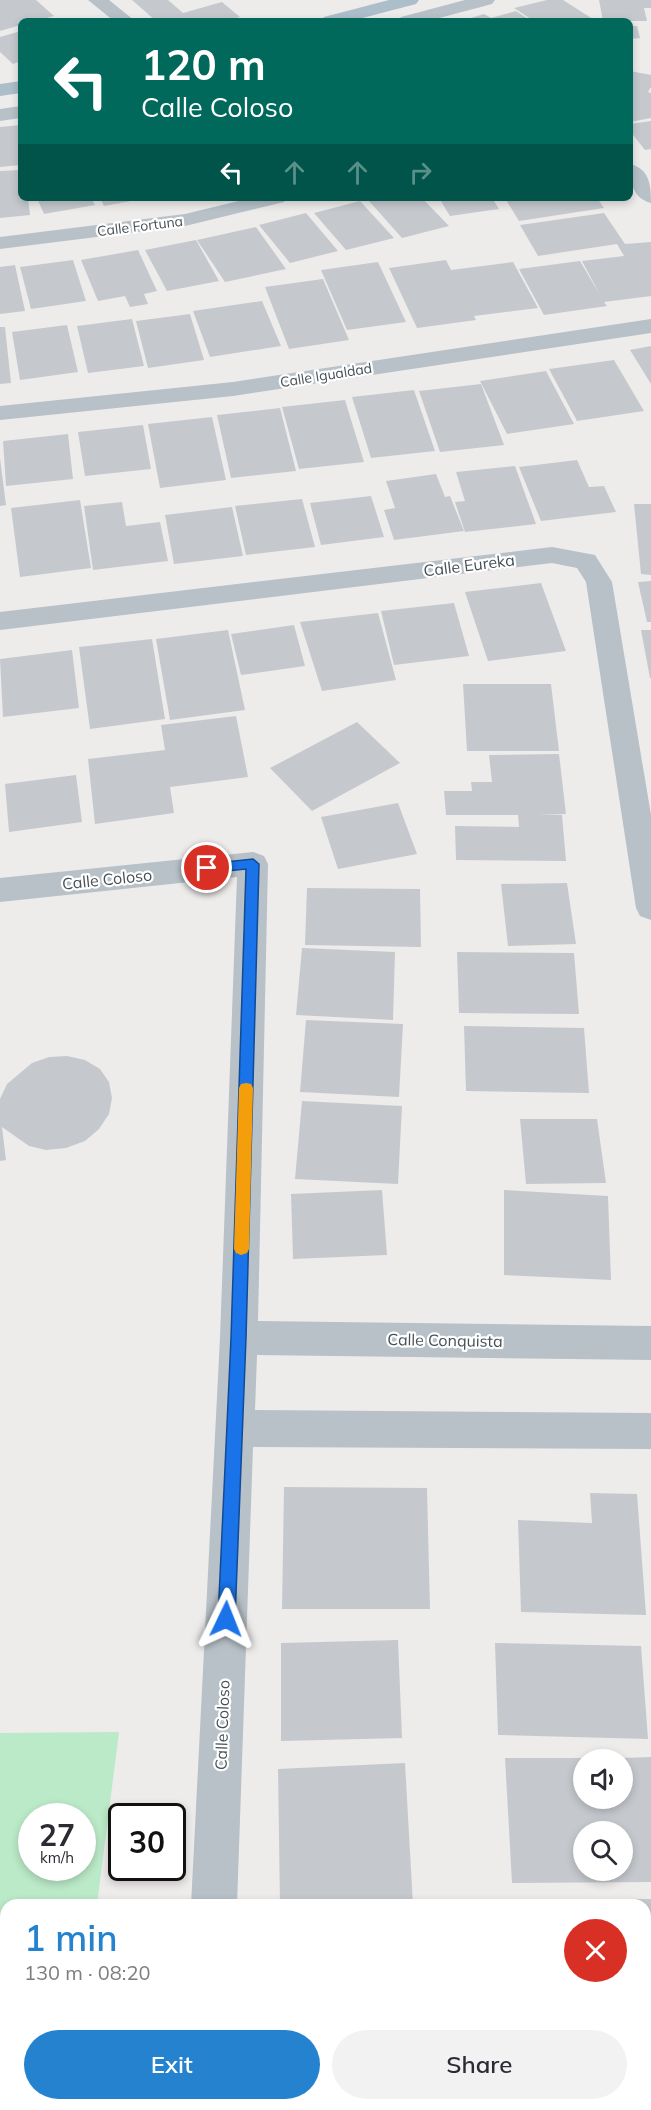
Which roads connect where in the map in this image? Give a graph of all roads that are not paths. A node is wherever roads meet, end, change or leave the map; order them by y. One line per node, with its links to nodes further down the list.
1 (97, 0): 5 (street)
2 (372, 0): 6 (main road)
3 (410, 0): 7 (main road)
4 (486, 0): 8 (street)
5 (122, 18)
6 (320, 18)
7 (341, 18)
8 (418, 18)
9 (18, 87): 10 (main road)
10 (0, 90)
11 (18, 112): 12 (street)
12 (0, 115)
13 (633, 174): 14 (street)
14 (651, 197)
15 (265, 201): 16 (street, Calle Fortuna)
16 (0, 243)
17 (651, 326): 18 (street, Calle Igualdad)
18 (0, 413)
19 (0, 621): 21 (street, Calle Eureka)
20 (0, 890): 22 (street, Calle Coloso)
21 (651, 908)
22 (239, 1338): 23 (street, Calle Conquista); 24 (street, Calle Coloso)
23 (651, 1343)
24 (234, 1428): 25 (street); 26 (street, Calle Coloso)
25 (651, 1431)
26 (214, 1899)

